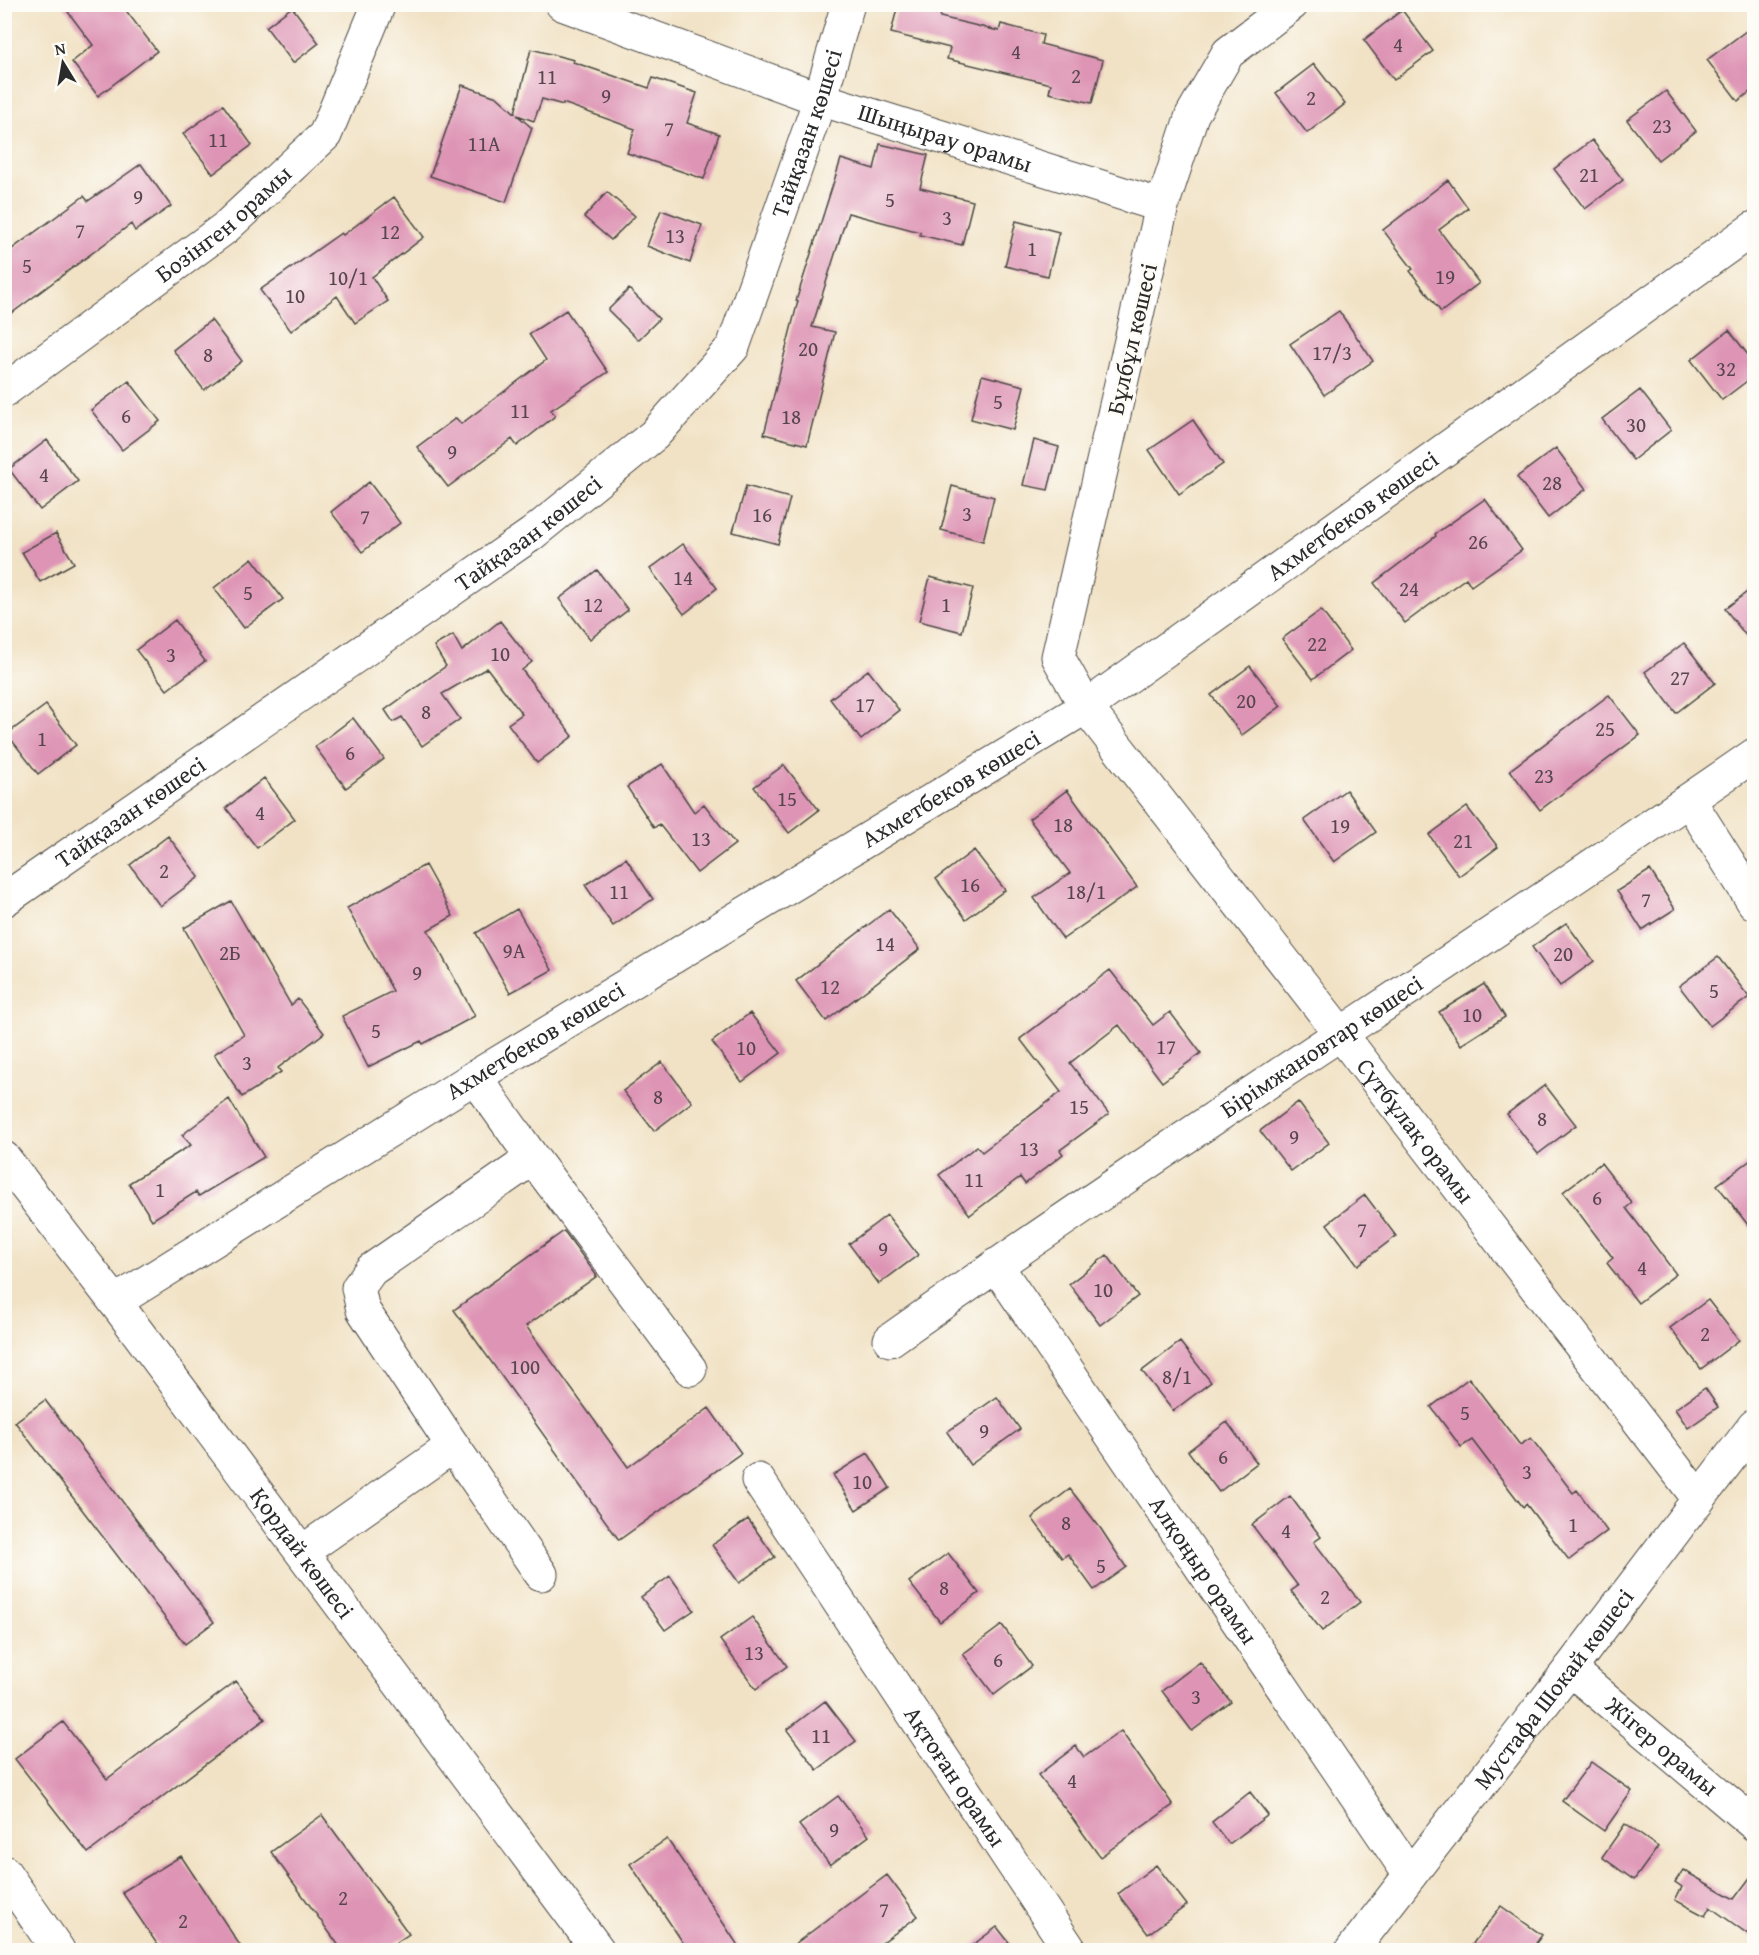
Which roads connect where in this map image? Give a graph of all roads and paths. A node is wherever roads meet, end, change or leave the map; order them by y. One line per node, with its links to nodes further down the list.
1 (379, 4): 8 (street, Бозінген орамы)
2 (562, 4): 5 (street, Шыңырау орамы)
3 (848, 4): 5 (street, Тайқазан көшесі)
4 (1292, 4): 6 (street, Бұлбұл көшесі)
5 (820, 99): 6 (street, Шыңырау орамы); 12 (street, Тайқазан көшесі)
6 (1162, 206): 9 (street, Бұлбұл көшесі)
7 (1755, 228): 9 (street, Ахметбеков көшесі)
8 (4, 391)
9 (1086, 707): 14 (street, Cүтбұлақ орамы); 15 (street, Ахметбеков көшесі)
10 (1755, 755): 11 (street, Бірімжановтар көшесі)
11 (1689, 800): 13 (street); 14 (street, Бірімжановтар көшесі)
12 (4, 900)
13 (1755, 903)
14 (1340, 1033): 18 (street, Бірімжановтар көшесі); 25 (street, Cүтбұлақ орамы)
15 (475, 1077): 16 (street); 19 (street, Ахметбеков көшесі)
16 (528, 1153): 21 (street); 23 (street)
17 (4, 1158): 19 (street, Қордай көшесі)
18 (996, 1266): 20 (street, Бірімжановтар көшесі); 30 (street, Алқоңыр орамы)
19 (115, 1302): 26 (street, Қордай көшесі)
20 (890, 1340)
21 (690, 1369)
22 (1755, 1426): 25 (street, Мустафа Шокай көшесі)
23 (453, 1446): 26 (street); 27 (street)
24 (758, 1480): 34 (street, Ақтоған орамы)
25 (1699, 1499): 28 (street, Мустафа Шокай көшесі)
26 (302, 1551): 33 (street, Қордай көшесі)
27 (541, 1574)
28 (1570, 1669): 29 (street, Жігер орамы); 30 (street, Мустафа Шокай көшесі)
29 (1755, 1824)
30 (1410, 1875): 35 (street, Мустафа Шокай көшесі)
31 (8, 1886): 32 (street)
32 (58, 1950)
33 (598, 1950)
34 (1070, 1950)
35 (1352, 1950)

